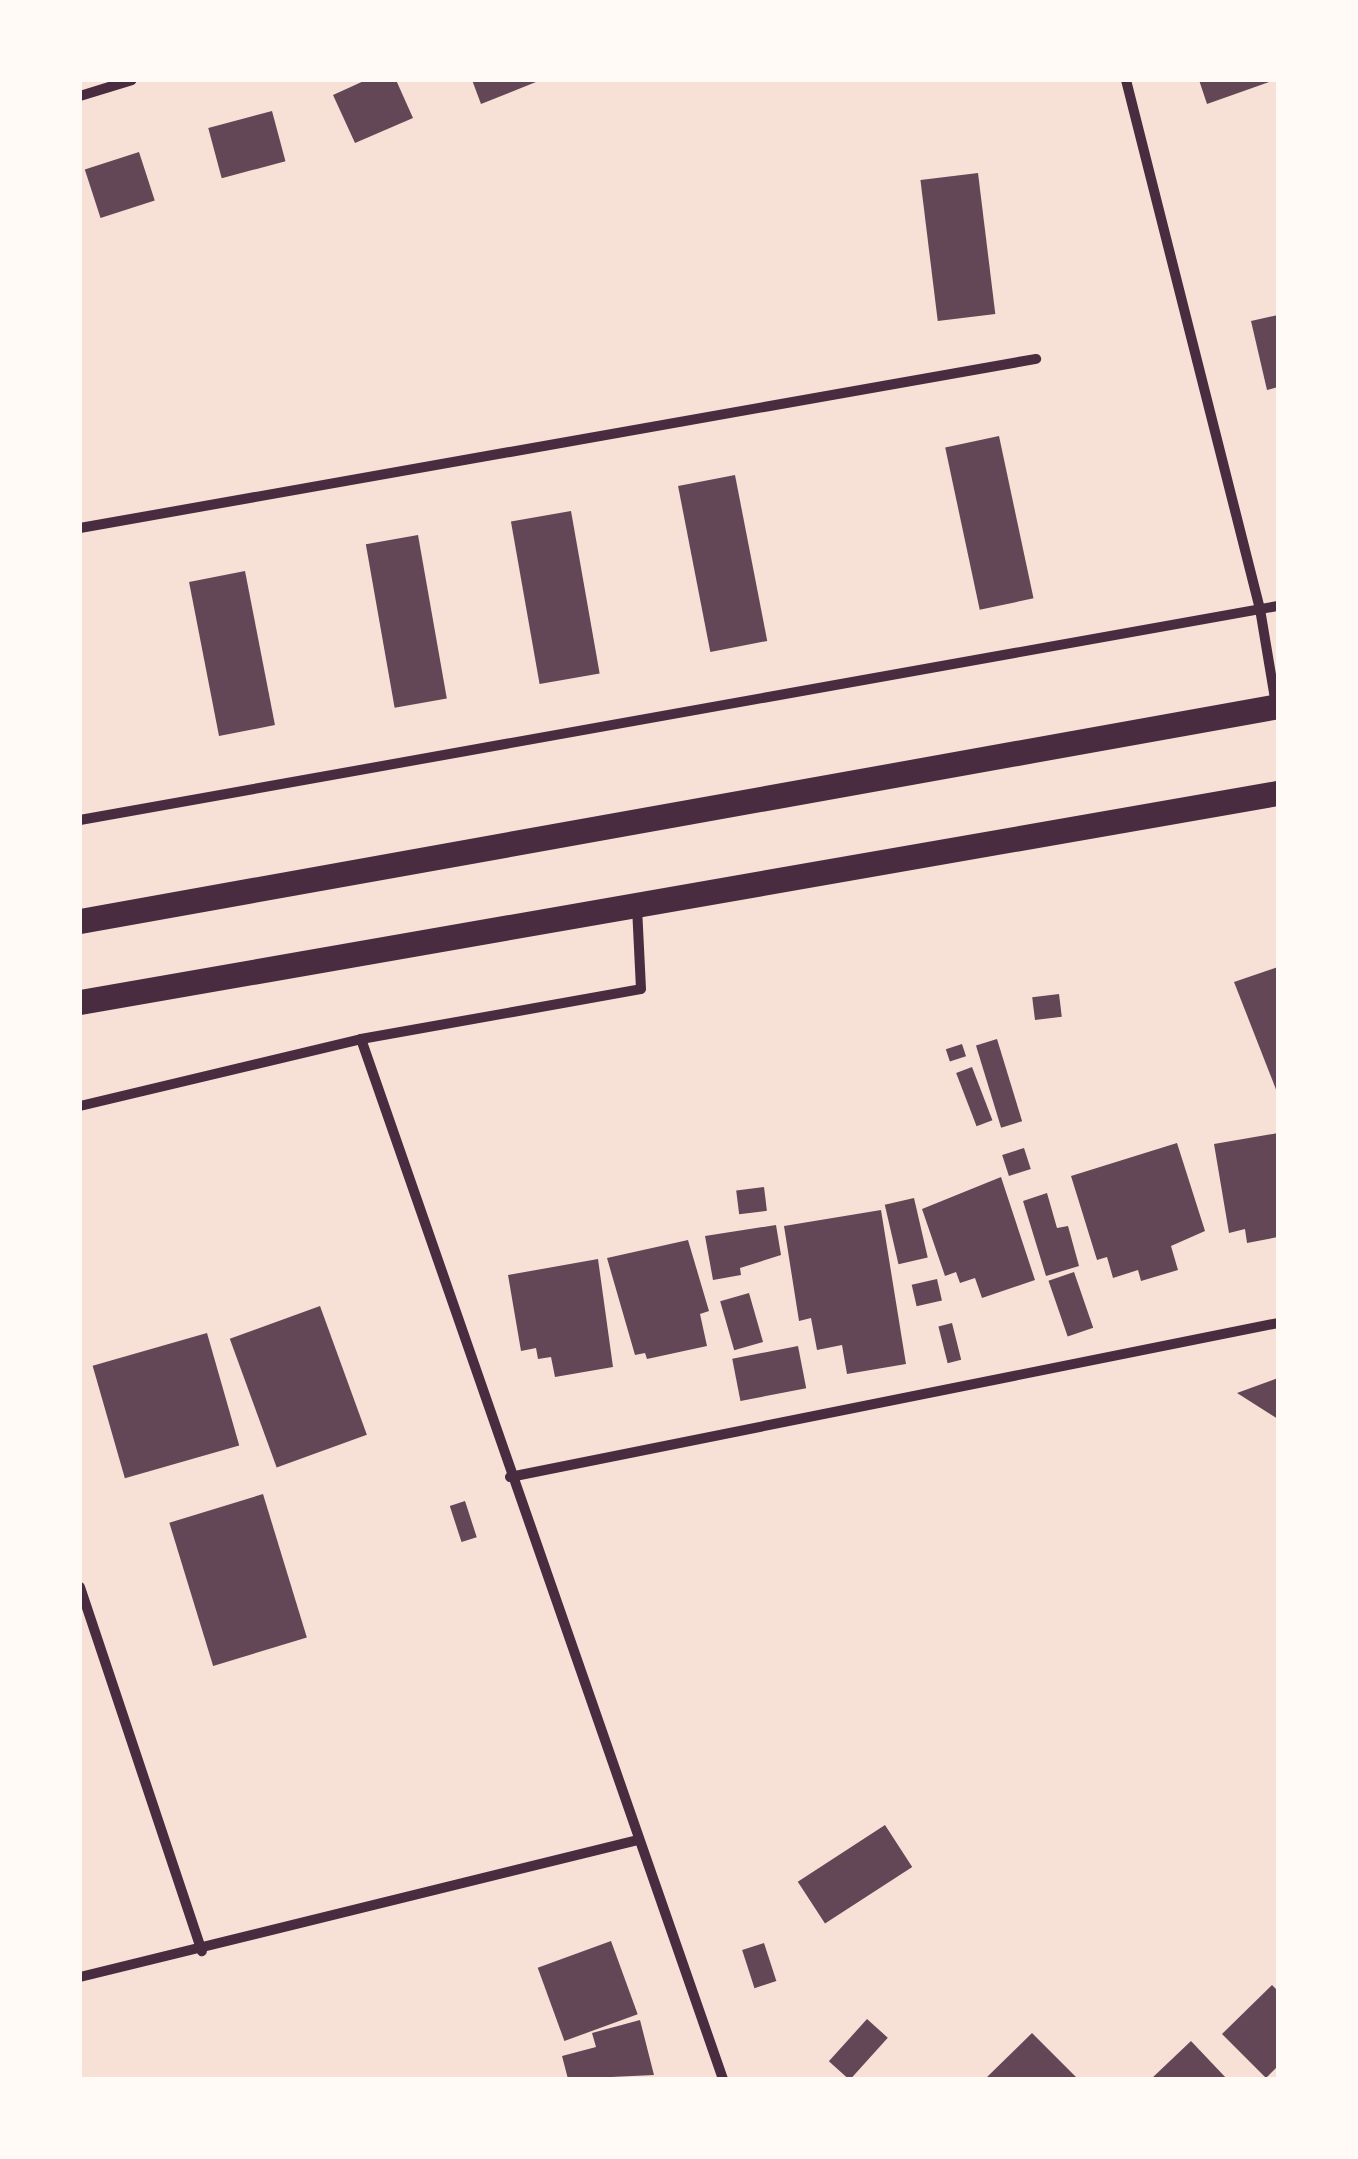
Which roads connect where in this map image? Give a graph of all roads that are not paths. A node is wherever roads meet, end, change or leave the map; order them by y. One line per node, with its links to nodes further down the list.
1 (132, 80): 3 (street)
2 (1126, 80): 7 (street)
3 (80, 96)
4 (1036, 359): 5 (street)
5 (80, 528)
6 (1278, 606): 7 (street)
7 (1260, 610): 8 (street); 10 (street)
8 (1277, 706): 12 (main road)
9 (1278, 793): 11 (main road)
10 (80, 820)
11 (636, 905): 13 (main road); 14 (street)
12 (80, 921)
13 (80, 1002)
14 (360, 1039): 15 (street); 17 (street)
15 (80, 1106)
16 (1278, 1322): 17 (street)
17 (510, 1477): 19 (street)
18 (80, 1587): 20 (street)
19 (638, 1840): 20 (street); 22 (street)
20 (202, 1951): 21 (street)
21 (80, 1978)
22 (724, 2079)

